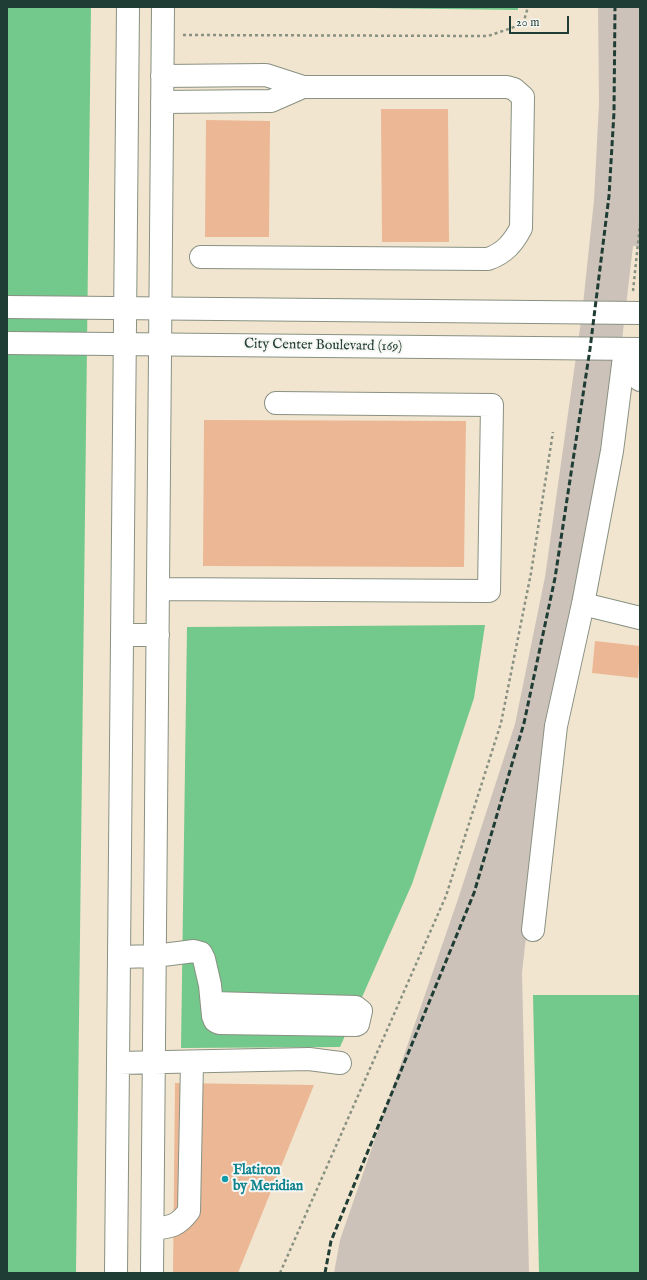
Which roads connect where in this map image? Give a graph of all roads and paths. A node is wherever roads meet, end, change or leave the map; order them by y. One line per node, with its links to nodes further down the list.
1 (128, 7): 11 (street)
2 (163, 7): 5 (street)
3 (528, 7): 4 (path)
4 (194, 35)
5 (162, 76): 6 (street); 7 (street)
6 (304, 87): 7 (street); 9 (street)
7 (162, 102): 12 (street)
8 (640, 224): 13 (path)
9 (201, 257)
10 (7, 307): 11 (street)
11 (125, 308): 12 (street); 15 (street)
12 (160, 308): 13 (street); 16 (street)
13 (638, 312)
14 (7, 343): 15 (street, City Center Boulevard (169))
15 (125, 344): 16 (street, City Center Boulevard (169)); 25 (street)
16 (160, 344): 17 (street, City Center Boulevard (169)); 21 (street)
17 (633, 349): 18 (street); 22 (street)
18 (640, 380)
19 (276, 403): 21 (street)
20 (553, 432): 37 (path)
21 (158, 589): 24 (street)
22 (583, 604): 23 (street); 26 (street)
23 (640, 618)
24 (158, 635): 25 (street); 27 (street)
25 (122, 636): 28 (street)
26 (532, 930)
27 (155, 956): 28 (street); 29 (street); 30 (street)
28 (119, 957): 32 (street)
29 (213, 1003): 29 (street)
30 (154, 1062): 31 (street); 32 (street); 34 (street)
31 (192, 1062): 33 (street); 34 (street)
32 (118, 1063): 35 (street)
33 (340, 1063)
34 (153, 1228): 36 (street)
35 (116, 1273)
36 (152, 1273)
37 (280, 1273)

